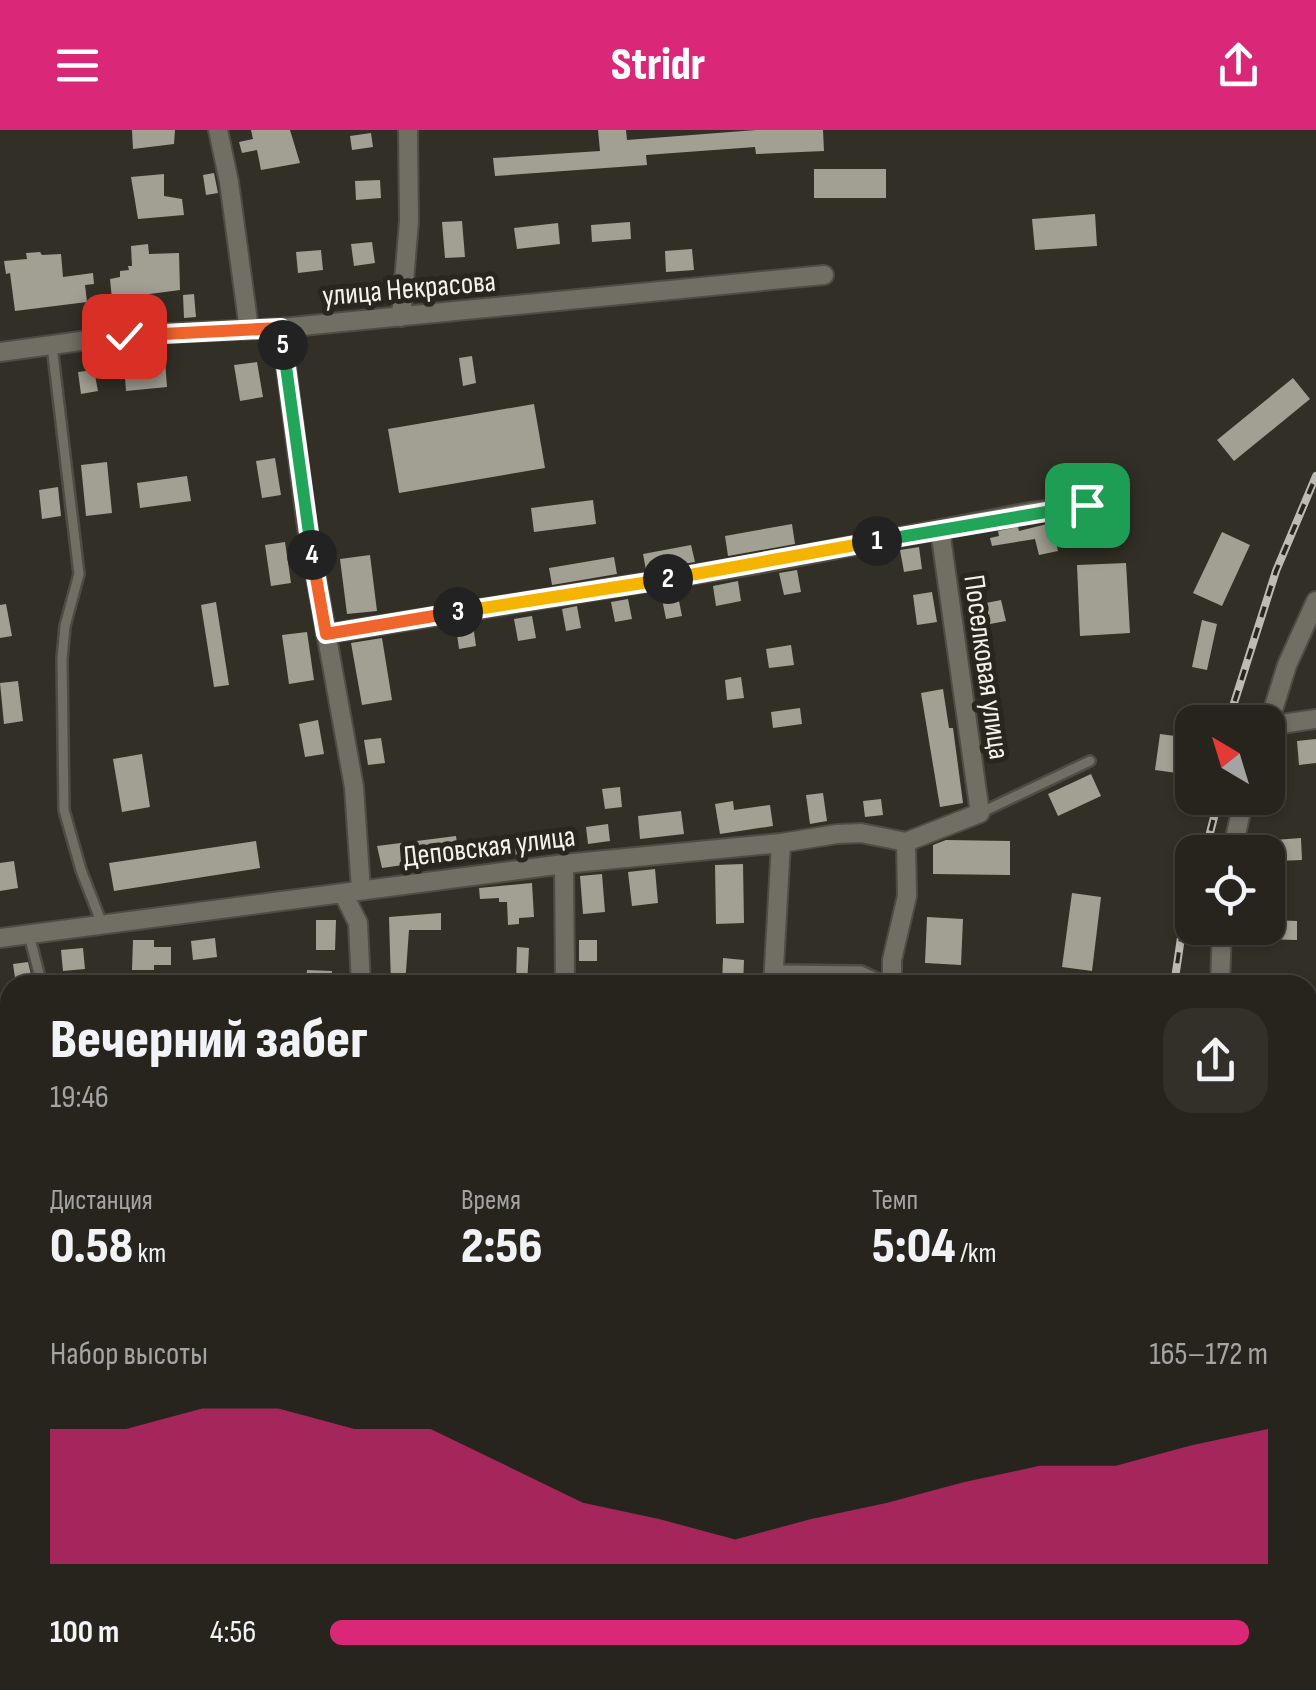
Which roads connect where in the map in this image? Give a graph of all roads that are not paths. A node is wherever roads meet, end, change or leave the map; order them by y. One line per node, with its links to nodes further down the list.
1 (218, 130): 6 (street)
2 (408, 130): 4 (street)
3 (824, 275): 4 (street, улица Некрасова)
4 (401, 316): 5 (street, улица Некрасова)
5 (281, 328): 6 (street, улица Некрасова); 12 (street)
6 (249, 329): 7 (street, улица Некрасова)
7 (52, 346): 8 (street, улица Некрасова); 22 (lane)
8 (0, 352)
9 (1087, 505): 10 (street)
10 (940, 530): 12 (street); 17 (street, Поселковая улица)
11 (1316, 601): 13 (street)
12 (326, 634): 21 (street)
13 (1275, 705)
14 (1316, 719): 15 (street)
15 (1285, 724)
16 (1090, 761): 17 (lane)
17 (980, 813): 18 (street)
18 (906, 842): 19 (street, Деповская улица); 32 (street)
19 (781, 843): 20 (street, Деповская улица); 29 (street)
20 (564, 864): 21 (street, Деповская улица); 28 (street)
21 (352, 891): 22 (street, Деповская улица); 27 (street)
22 (102, 924): 23 (street, Деповская улица)
23 (29, 935): 24 (street, Деповская улица); 26 (lane)
24 (0, 938)
25 (1221, 945): 33 (street)
26 (39, 975)
27 (362, 975)
28 (565, 975)
29 (774, 975)
30 (811, 975): 31 (lane)
31 (869, 975)
32 (892, 975)
33 (1220, 975)

